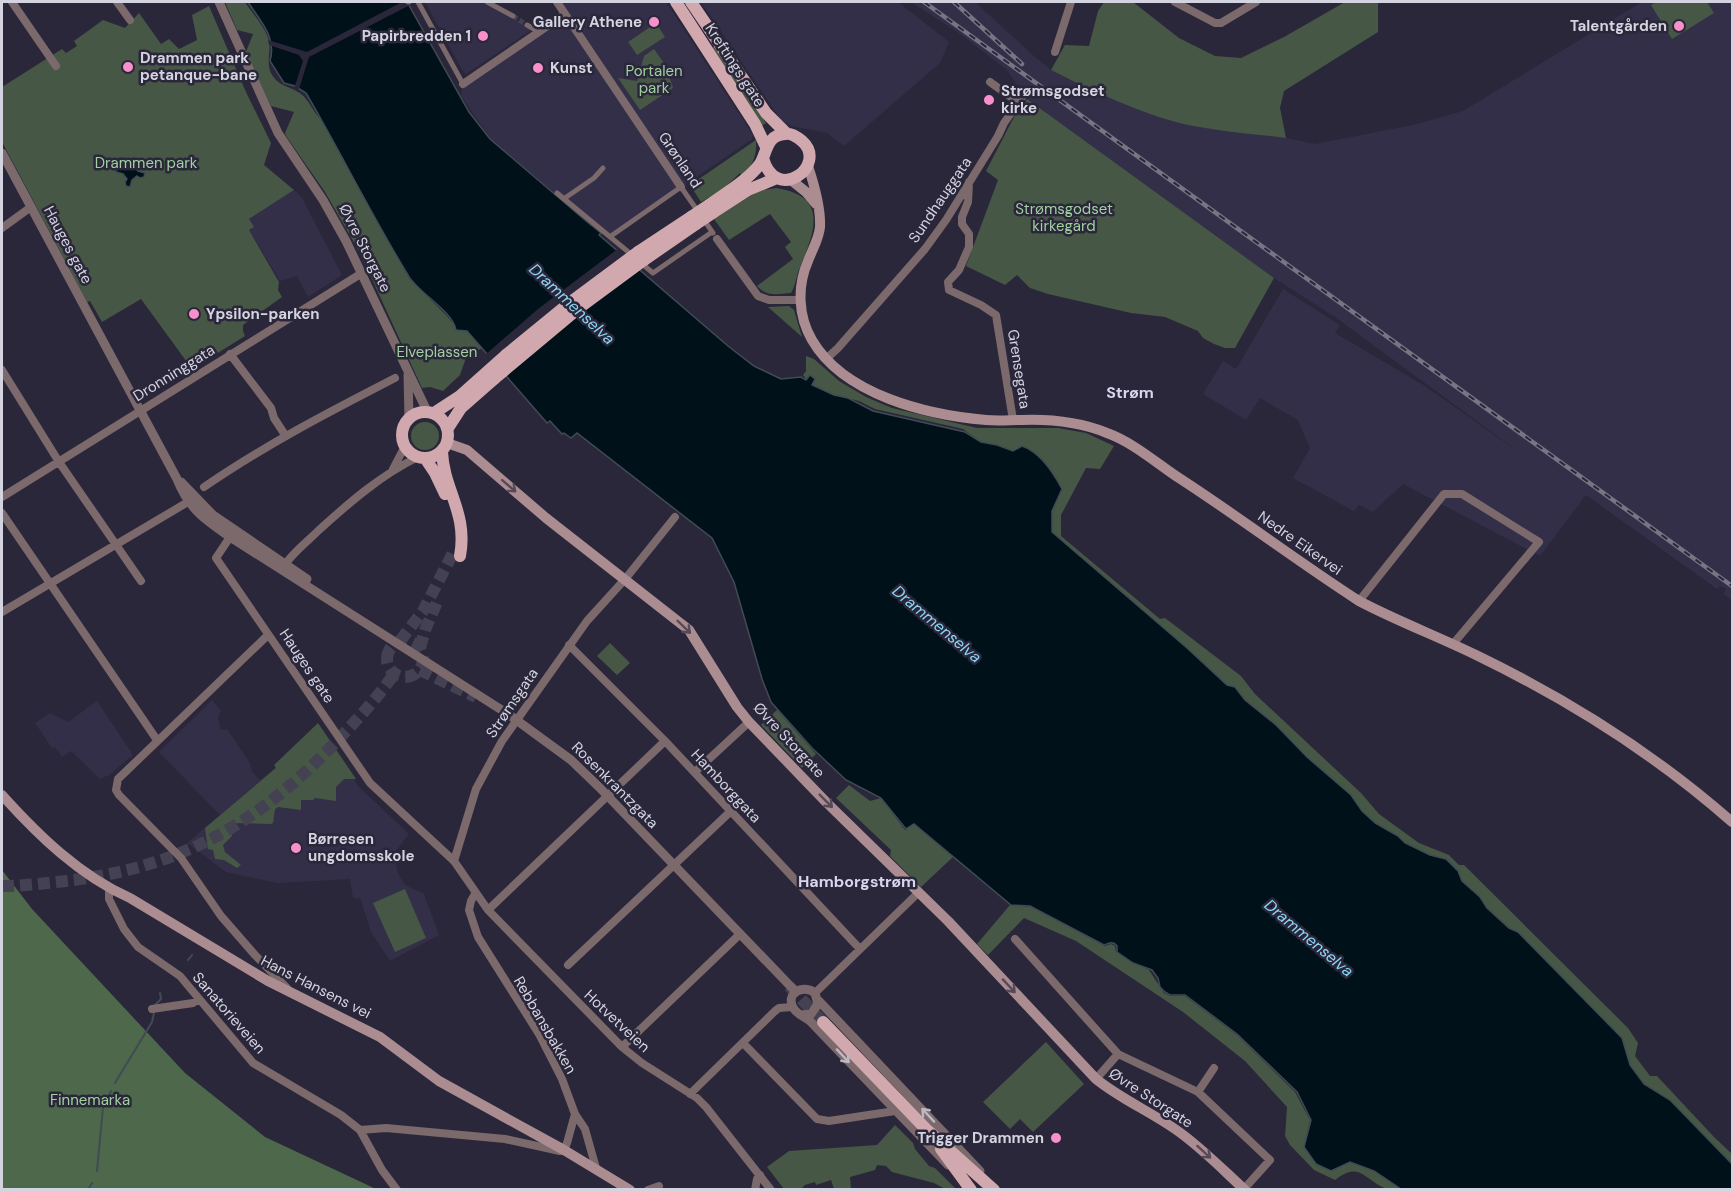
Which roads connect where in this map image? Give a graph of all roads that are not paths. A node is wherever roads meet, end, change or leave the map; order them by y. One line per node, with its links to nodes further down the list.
1 (12, 2): 18 (street)
2 (117, 2): 14 (street)
3 (219, 2): 38 (street, Øvre Storgate)
4 (418, 2): 20 (street)
5 (485, 2): 13 (street)
6 (557, 2): 12 (street, Grønland)
7 (676, 2): 23 (main road, Kreftings gate)
8 (691, 2): 21 (main road, Kreftings gate)
9 (1071, 2): 17 (street)
10 (1175, 2): 11 (street)
11 (1256, 2)
12 (566, 14): 16 (street); 29 (street, Grønland)
13 (513, 16)
14 (130, 20)
15 (527, 25): 16 (street)
16 (539, 32): 20 (street)
17 (1055, 52)
18 (56, 66)
19 (990, 82): 28 (street, Sundhauggata)
20 (463, 84)
21 (786, 133): 23 (main road); 24 (main road)
22 (2, 153): 33 (street, Hauges gate)
23 (765, 153): 26 (main road); 34 (main road)
24 (808, 165): 27 (main road); 32 (main road)
25 (603, 168): 31 (street)
26 (777, 178): 27 (main road); 34 (main road)
27 (791, 180): 32 (main road)
28 (969, 180): 41 (street, Sundhauggata); 49 (street, Grensegata)
29 (681, 187): 36 (street, Grønland); 37 (street)
30 (557, 193): 31 (street)
31 (565, 198): 37 (street)
32 (817, 206): 39 (main road)
33 (30, 207): 35 (street); 46 (street, Hauges gate)
34 (711, 208): 44 (main road, bridge)
35 (2, 228)
36 (715, 235): 37 (street); 39 (street, Grønland)
37 (611, 236)
38 (362, 273): 40 (street, Dronninggata); 43 (street, Øvre Storgate)
39 (801, 300): 41 (main road)
40 (230, 354): 46 (street, Dronninggata); 51 (street)
41 (826, 359): 49 (main road, Nedre Eikervei)
42 (2, 370): 55 (street)
43 (408, 373): 47 (street, Øvre Storgate); 48 (street, Øvre Storgate)
44 (491, 375): 47 (main road); 50 (main road)
45 (395, 378): 51 (street)
46 (140, 411): 55 (street, Dronninggata); 59 (street, Hauges gate)
47 (430, 412): 48 (main road); 50 (main road)
48 (409, 418): 52 (main road)
49 (1013, 420): 68 (main road, Nedre Eikervei)
50 (448, 428): 53 (main road)
51 (285, 435): 57 (street)
52 (405, 446): 54 (main road); 56 (street)
53 (444, 447): 54 (main road); 54 (main road); 65 (main road, Øvre Storgate, one-way to 65)
54 (421, 458): 56 (street)
55 (59, 462): 58 (street, Dronninggata); 63 (street)
56 (393, 469): 64 (street)
57 (204, 487)
58 (2, 497)
59 (191, 500): 62 (street, Hauges gate); 63 (street)
60 (2, 513): 67 (street)
61 (675, 517): 65 (street, Strømsgata)
62 (232, 533): 64 (street, Rosenkrantzgata); 70 (street, Hauges gate)
63 (115, 545): 66 (street); 67 (street)
64 (283, 566): 73 (street, Rosenkrantzgata)
65 (626, 578): 72 (street, Strømsgata); 74 (main road, Øvre Storgate, one-way to 74)
66 (141, 582)
67 (50, 584): 69 (street); 75 (street)
68 (1359, 601): 71 (main road, Nedre Eikervei); 71 (street)
69 (2, 612)
70 (268, 635): 75 (street); 82 (street, Hauges gate)
71 (1453, 644): 81 (main road, Nedre Eikervei)
72 (569, 645): 73 (street, Strømsgata); 76 (street, Hamborggata)
73 (516, 720): 79 (street, Rosenkrantzgata); 82 (street, Strømsgata)
74 (749, 722): 77 (street); 85 (main road, Øvre Storgate, one-way to 85)
75 (157, 740): 93 (street)
76 (665, 741): 77 (street, Hamborggata); 79 (street)
77 (695, 772): 80 (street, Hamborggata)
78 (2, 795): 84 (main road, Hans Hansens vei)
79 (607, 796): 83 (street, Rosenkrantzgata); 87 (street)
80 (731, 812): 83 (street); 90 (street, Hamborggata)
81 (1732, 822)
82 (454, 861): 86 (street, Hotvetveien)
83 (673, 866): 88 (street, Rosenkrantzgata); 91 (street)
84 (109, 889): 93 (main road, Hans Hansens vei); 95 (street, Sanatorieveien)
85 (919, 892): 90 (street); 104 (main road, Øvre Storgate, one-way to 104)
86 (475, 894): 87 (street, Hotvetveien); 108 (street, Rebbansbakken)
87 (488, 910): 101 (street, Hotvetveien)
88 (739, 935): 92 (street, Rosenkrantzgata); 101 (street)
89 (1015, 939): 102 (street, Øvre Storgate)
90 (860, 949): 94 (street)
91 (568, 965)
92 (796, 992): 94 (street); 96 (street)
93 (295, 995): 111 (main road, Hans Hansens vei)
94 (817, 996): 98 (street); 122 (street, one-way to 94)
95 (199, 999): 97 (street); 110 (street, Sanatorieveien)
96 (792, 1007): 98 (street); 100 (street)
97 (152, 1009)
98 (802, 1015): 107 (street, one-way to 107)
99 (823, 1022): 109 (main road)
100 (743, 1043): 106 (street); 107 (street)
101 (622, 1047): 106 (street, Hotvetveien)
102 (1118, 1054): 104 (street, Øvre Storgate); 105 (street, Øvre Storgate)
103 (1214, 1068): 105 (street)
104 (1096, 1079): 116 (main road, Øvre Storgate, one-way to 116)
105 (1198, 1092): 116 (street, Øvre Storgate)
106 (690, 1094): 113 (street, Hotvetveien)
107 (895, 1111): 115 (street)
108 (575, 1114): 111 (street); 112 (street, Rebbansbakken)
109 (926, 1129): 115 (main road); 122 (main road)
110 (360, 1130): 111 (street); 117 (street, Sanatorieveien)
111 (564, 1150): 112 (main road, Hans Hansens vei)
112 (596, 1168): 118 (main road, Hans Hansens vei)
113 (760, 1174): 120 (street); 121 (street, Hotvetveien)
114 (658, 1186): 119 (street)
115 (969, 1186)
116 (1244, 1189)
117 (397, 1190)
118 (630, 1190)
119 (648, 1190)
120 (755, 1190)
121 (771, 1190)
122 (995, 1190)

